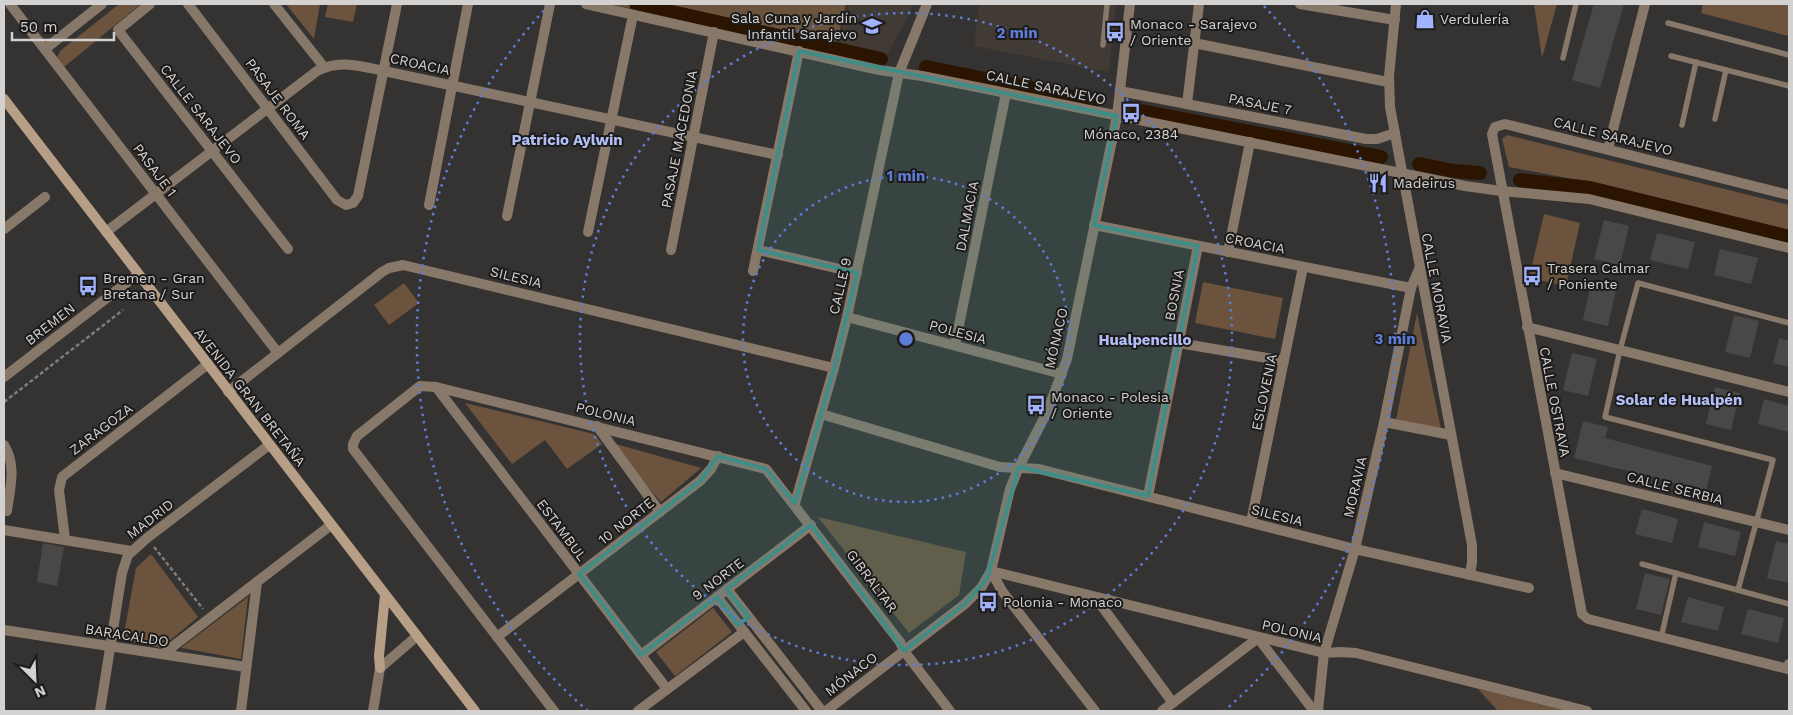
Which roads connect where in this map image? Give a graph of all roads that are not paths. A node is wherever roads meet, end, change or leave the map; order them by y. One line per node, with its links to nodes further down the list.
1 (10, 4): 25 (street, PASAJE 1)
2 (150, 4): 52 (street, CALLE SARAJEVO)
3 (188, 4): 43 (street, PASAJE ROMA)
4 (274, 4): 31 (street)
5 (398, 4): 33 (street)
6 (468, 4): 36 (street)
7 (550, 4): 41 (street)
8 (586, 4): 19 (street, CALLE SARAJEVO)
9 (927, 4): 34 (street, CALLE 9)
10 (1107, 4): 24 (lane)
11 (1130, 4): 38 (street, MÓNACO)
12 (1199, 4): 23 (street)
13 (1300, 4): 18 (street)
14 (1396, 4): 20 (street, CALLE MORAVIA)
15 (1576, 4): 29 (lane)
16 (1645, 4): 51 (street)
17 (99, 5): 25 (street)
18 (1334, 7): 20 (street)
19 (633, 15): 22 (street, CALLE SARAJEVO); 45 (street)
20 (1395, 20): 35 (street, CALLE MORAVIA)
21 (1668, 23): 27 (lane)
22 (714, 32): 26 (street, CALLE SARAJEVO); 49 (street, PASAJE MACEDONIA)
23 (1194, 43): 35 (street); 42 (street)
24 (1102, 45)
25 (45, 49): 56 (street, PASAJE 1)
26 (799, 52): 34 (street, CALLE SARAJEVO); 53 (street)
27 (1789, 55)
28 (1671, 56): 30 (lane)
29 (1563, 58)
30 (1696, 62): 32 (lane); 47 (lane)
31 (324, 67): 33 (street, CROACIA); 43 (street, CROACIA)
32 (1726, 70): 37 (lane); 46 (lane)
33 (384, 71): 36 (street, CROACIA); 43 (street, PASAJE ROMA)
34 (899, 72): 39 (street, CALLE SARAJEVO); 74 (street, CALLE 9)
35 (1388, 82): 48 (street, CALLE MORAVIA)
36 (452, 85): 41 (street, CROACIA); 59 (street)
37 (1789, 86)
38 (1120, 91): 42 (street, PASAJE 7); 44 (street, MÓNACO)
39 (1006, 93): 44 (street, CALLE SARAJEVO); 81 (street, DALMACIA)
40 (4, 100): 63 (main road, AVENIDA GRAN BRETAÑA)
41 (530, 102): 45 (street, CROACIA); 60 (street)
42 (1187, 104): 48 (street, PASAJE 7)
43 (268, 108): 52 (street, CROACIA)
44 (1116, 116): 50 (street, CALLE SARAJEVO); 61 (street, MÓNACO)
45 (612, 119): 49 (street, CROACIA); 64 (street)
46 (1716, 119)
47 (1682, 125)
48 (1395, 133): 54 (street, CALLE MORAVIA)
49 (693, 136): 53 (street, CROACIA); 68 (street, PASAJE MACEDONIA)
50 (1250, 142): 54 (street, CALLE SARAJEVO); 70 (street)
51 (1608, 149): 55 (street, CALLE SARAJEVO); 57 (street, CALLE SARAJEVO)
52 (212, 151): 56 (street, CROACIA); 67 (street, CALLE SARAJEVO)
53 (778, 154): 69 (street)
54 (1402, 173): 55 (street, CALLE SARAJEVO); 72 (street, CALLE MORAVIA)
55 (1502, 191): 66 (street, CALLE SARAJEVO); 79 (street, CALLE OSTRAVA)
56 (156, 194): 63 (street, CROACIA); 83 (street, PASAJE 1)
57 (1789, 195)
58 (45, 197): 62 (street)
59 (428, 205)
60 (507, 216)
61 (1094, 225): 65 (street, CROACIA); 87 (street, MÓNACO)
62 (4, 229)
63 (106, 232): 75 (main road, AVENIDA GRAN BRETAÑA)
64 (588, 232)
65 (1198, 246): 70 (street, CROACIA); 80 (street, BOSNIA)
66 (1789, 248)
67 (288, 249)
68 (671, 250)
69 (758, 250): 73 (street); 74 (street)
70 (1228, 252): 71 (street, CROACIA)
71 (1303, 266): 76 (street, CROACIA); 84 (street, ESLOVENIA)
72 (1419, 268): 76 (street, MORAVIA); 95 (street, CALLE MORAVIA)
73 (753, 271)
74 (857, 273): 77 (street, CALLE 9)
75 (138, 274): 85 (main road, AVENIDA GRAN BRETAÑA); 88 (street, BREMEN)
76 (1411, 288): 93 (street, MORAVIA)
77 (847, 317): 81 (street, POLESIA); 86 (street, CALLE 9)
78 (1789, 324): 82 (lane)
79 (1527, 328): 82 (street); 101 (street, CALLE OSTRAVA)
80 (1178, 343): 84 (street); 102 (street, BOSNIA)
81 (955, 345): 87 (street, POLESIA)
82 (1620, 350): 91 (street); 107 (lane)
83 (278, 353): 86 (street, SILESIA); 90 (street, SILESIA)
84 (1284, 361): 106 (street, ESLOVENIA)
85 (208, 364): 90 (main road, AVENIDA GRAN BRETAÑA); 112 (street, ZARAGOZA)
86 (834, 368): 92 (street, CALLE 9)
87 (1062, 374): 99 (street, MÓNACO)
88 (4, 377)
89 (436, 387): 94 (street, POLONIA); 118 (street, ESTAMBUL); 132 (street)
90 (228, 392): 97 (main road, AVENIDA GRAN BRETAÑA)
91 (1789, 392)
92 (821, 414): 99 (street, SILESIA); 103 (street, CALLE 9)
93 (1384, 422): 95 (street); 113 (street, MORAVIA)
94 (597, 426): 98 (street, POLONIA); 105 (street)
95 (1451, 435): 119 (street, CALLE MORAVIA)
96 (4, 445): 104 (street)
97 (269, 445): 108 (main road, AVENIDA GRAN BRETAÑA); 114 (street, MADRID)
98 (718, 456): 100 (street, POLONIA); 105 (street, 10 NORTE)
99 (1019, 467): 102 (street, SILESIA); 116 (street, MÓNACO)
100 (768, 470): 103 (street, GIBRALTAR)
101 (1555, 473): 107 (street, CALLE SERBIA); 134 (street, CALLE OSTRAVA)
102 (1148, 496): 106 (street, SILESIA)
103 (794, 503): 109 (street, GIBRALTAR)
104 (7, 511)
105 (660, 512): 118 (street, 10 NORTE)
106 (1251, 522): 113 (street, SILESIA)
107 (1755, 522): 111 (street, CALLE SERBIA); 123 (lane)
108 (331, 525): 120 (street); 124 (main road, AVENIDA GRAN BRETAÑA)
109 (811, 525): 122 (street, 9 NORTE); 136 (street, GIBRALTAR)
110 (4, 530): 112 (street)
111 (1789, 530)
112 (64, 539): 114 (street)
113 (1355, 549): 119 (street, SILESIA); 137 (street, MORAVIA)
114 (131, 551): 135 (street, MADRID)
115 (1642, 564): 117 (lane)
116 (991, 571): 125 (street, POLONIA); 136 (street, MÓNACO); 154 (street)
117 (1676, 573): 123 (lane); 134 (lane)
118 (579, 574): 132 (street, 10 NORTE); 139 (street, ESTAMBUL)
119 (1470, 575): 121 (street, SILESIA)
120 (257, 582): 138 (street); 140 (street)
121 (1529, 588)
122 (727, 589): 126 (street, 9 NORTE); 128 (street)
123 (1738, 590): 127 (lane)
124 (385, 595): 131 (main road, AVENIDA GRAN BRETAÑA); 141 (main road)
125 (1095, 596): 133 (street, POLONIA); 144 (street)
126 (717, 597): 129 (street); 139 (street, 9 NORTE)
127 (1789, 604)
128 (749, 616): 129 (street); 152 (street)
129 (741, 628): 143 (street); 151 (street)
130 (4, 630): 135 (street, BARACALDO)
131 (417, 636): 141 (street); 148 (main road, AVENIDA GRAN BRETAÑA)
132 (497, 637): 149 (street)
133 (1258, 638): 137 (street, POLONIA); 144 (street); 156 (street)
134 (1661, 638): 142 (street)
135 (109, 646): 138 (street, BARACALDO); 145 (street, MADRID)
136 (904, 651): 152 (street, MÓNACO); 153 (street, GIBRALTAR)
137 (1324, 653): 156 (street, MORAVIA); 157 (street, POLONIA)
138 (163, 654): 140 (street, BARACALDO)
139 (641, 655): 143 (street, ESTAMBUL)
140 (246, 667): 146 (street)
141 (380, 668): 147 (street)
142 (1789, 668)
143 (667, 689): 150 (street)
144 (1173, 703): 155 (street)
145 (100, 711)
146 (241, 711)
147 (373, 711)
148 (475, 711)
149 (554, 711)
150 (638, 711)
151 (806, 711)
152 (824, 711)
153 (950, 711)
154 (1095, 711)
155 (1162, 711)
156 (1316, 711)
157 (1587, 711)

